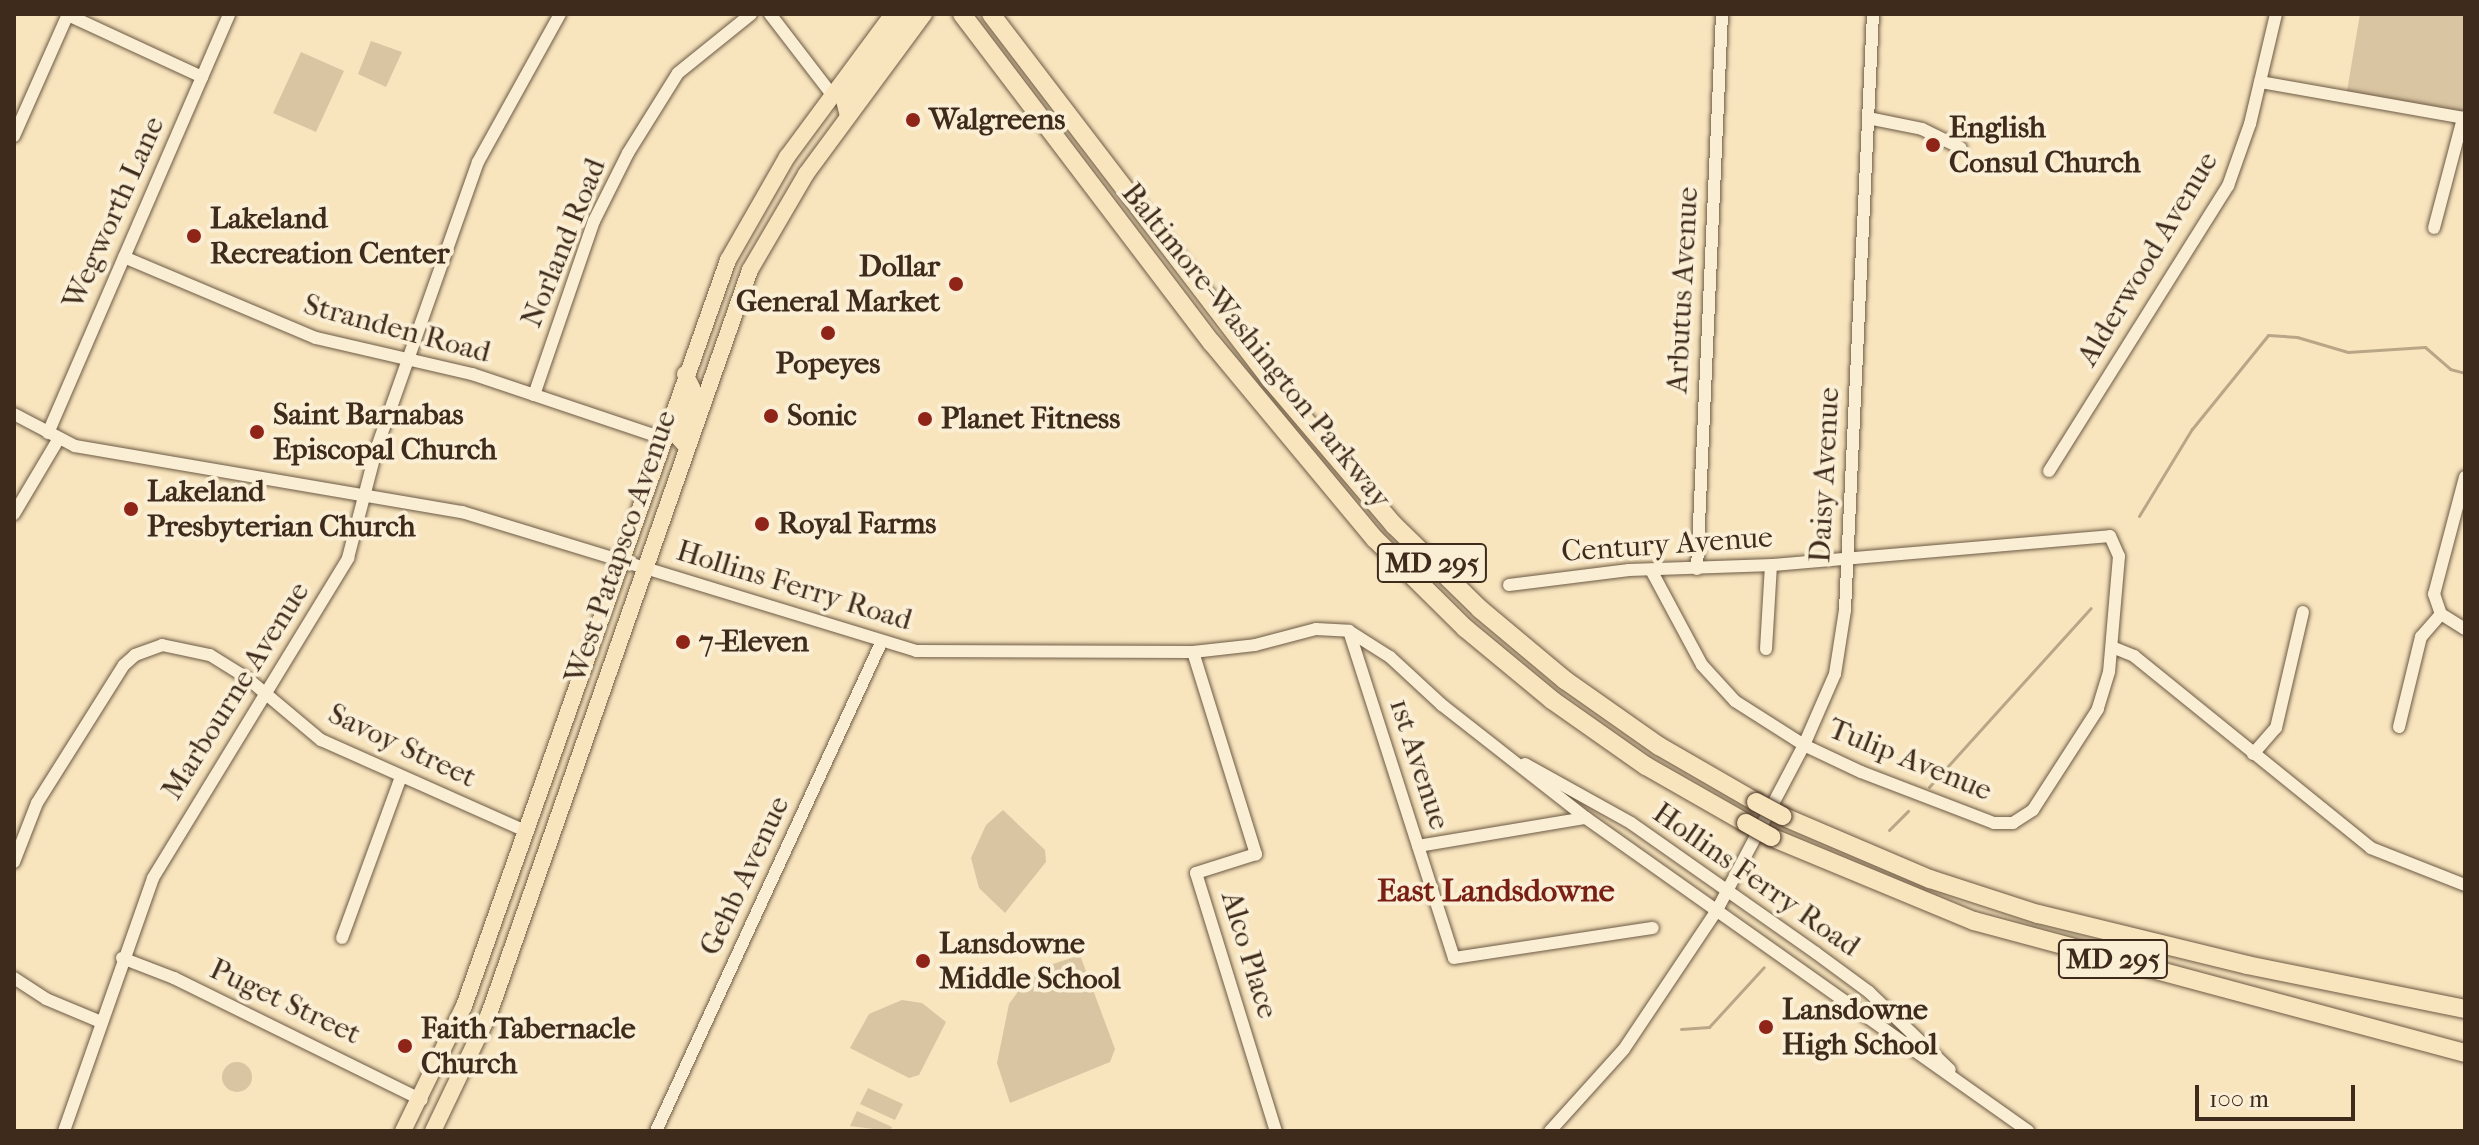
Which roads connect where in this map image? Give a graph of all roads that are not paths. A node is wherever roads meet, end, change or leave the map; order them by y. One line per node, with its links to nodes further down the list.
1 (229, 14): 13 (street, Wegworth Lane)
2 (560, 14): 23 (street, Marbourne Avenue)
3 (751, 14): 25 (street, Norland Road)
4 (770, 14): 15 (street)
5 (893, 14): 15 (main road, West Patapsco Avenue)
6 (962, 14): 69 (highway, Baltimore-Washington Parkway / MD 295, bridge)
7 (991, 14): 67 (highway, Baltimore-Washington Parkway / MD 295, bridge)
8 (1722, 14): 39 (street, Arbutus Avenue)
9 (1873, 14): 17 (street, Daisy Avenue)
10 (2276, 14): 14 (street, Alderwood Avenue)
11 (68, 15): 13 (street); 16 (street)
12 (917, 15): 29 (main road, West Patapsco Avenue)
13 (202, 77): 22 (street, Wegworth Lane)
14 (2260, 82): 18 (street); 30 (street, Alderwood Avenue)
15 (833, 96): 24 (main road, West Patapsco Avenue)
16 (20, 108): 19 (street)
17 (1868, 118): 20 (street); 35 (street, Daisy Avenue)
18 (2464, 118): 21 (street)
19 (14, 136)
20 (1961, 148)
21 (2434, 228)
22 (124, 257): 23 (street, Stranden Road); 27 (street, Wegworth Lane)
23 (408, 359): 25 (street, Stranden Road); 32 (street, Marbourne Avenue)
24 (685, 374): 28 (main road, West Patapsco Avenue); 29 (main road)
25 (534, 395): 28 (street, Stranden Road)
26 (14, 414): 27 (street, Hollins Ferry Road)
27 (53, 437): 32 (street, Hollins Ferry Road); 33 (street, Wegworth Lane)
28 (662, 438): 36 (main road, West Patapsco Avenue)
29 (686, 446): 38 (main road, West Patapsco Avenue)
30 (2049, 471)
31 (2465, 477): 43 (street)
32 (365, 493): 36 (street, Hollins Ferry Road); 50 (street, Marbourne Avenue)
33 (14, 514)
34 (2115, 539): 35 (street, Century Avenue); 47 (street, Tulip Avenue)
35 (1847, 558): 37 (street, Century Avenue); 53 (street, Daisy Avenue)
36 (619, 559): 38 (street, Hollins Ferry Road); 57 (main road, West Patapsco Avenue)
37 (1771, 565): 39 (street, Century Avenue); 48 (street)
38 (643, 567): 46 (street, Hollins Ferry Road); 74 (main road, West Patapsco Avenue)
39 (1697, 569): 40 (street, Century Avenue)
40 (1651, 570): 41 (street, Century Avenue); 53 (street, Tulip Avenue)
41 (1509, 585)
42 (2303, 612): 54 (street)
43 (2441, 614): 44 (street); 51 (street)
44 (2465, 629)
45 (1349, 631): 49 (street, Hollins Ferry Road); 52 (street, Hollins Ferry Road); 58 (street, 1st Avenue)
46 (881, 643): 49 (street, Hollins Ferry Road); 75 (street, Gehb Avenue)
47 (2112, 647): 53 (street, Tulip Avenue); 54 (street)
48 (1766, 649)
49 (1193, 652): 76 (street, Alco Place)
50 (266, 695): 55 (street, Savoy Street); 59 (street, Savoy Street); 65 (street, Marbourne Avenue)
51 (2399, 727)
52 (1490, 744): 56 (street, Hollins Ferry Road); 61 (street, Hollins Ferry Road)
53 (1804, 745): 61 (street, Daisy Avenue)
54 (2253, 754): 60 (street)
55 (401, 777): 57 (street, Savoy Street); 64 (street)
56 (1586, 818): 58 (street); 62 (street, Hollins Ferry Road)
57 (525, 831): 71 (main road, West Patapsco Avenue)
58 (1418, 846): 63 (street, 1st Avenue)
59 (14, 862)
60 (2465, 885)
61 (1728, 892): 62 (street, Daisy Avenue); 70 (street, Hollins Ferry Road)
62 (1717, 910): 70 (street, Hollins Ferry Road); 77 (street, Daisy Avenue)
63 (1653, 928)
64 (342, 938)
65 (122, 958): 68 (street, Marbourne Avenue); 71 (street, Puget Street)
66 (14, 978): 68 (street)
67 (2465, 1009)
68 (101, 1022): 72 (street, Marbourne Avenue)
69 (2465, 1053)
70 (1969, 1089): 78 (street, Hollins Ferry Road)
71 (422, 1100): 73 (main road, West Patapsco Avenue)
72 (64, 1131)
73 (403, 1131)
74 (433, 1131)
75 (656, 1131)
76 (1276, 1131)
77 (1550, 1131)
78 (2028, 1131)

